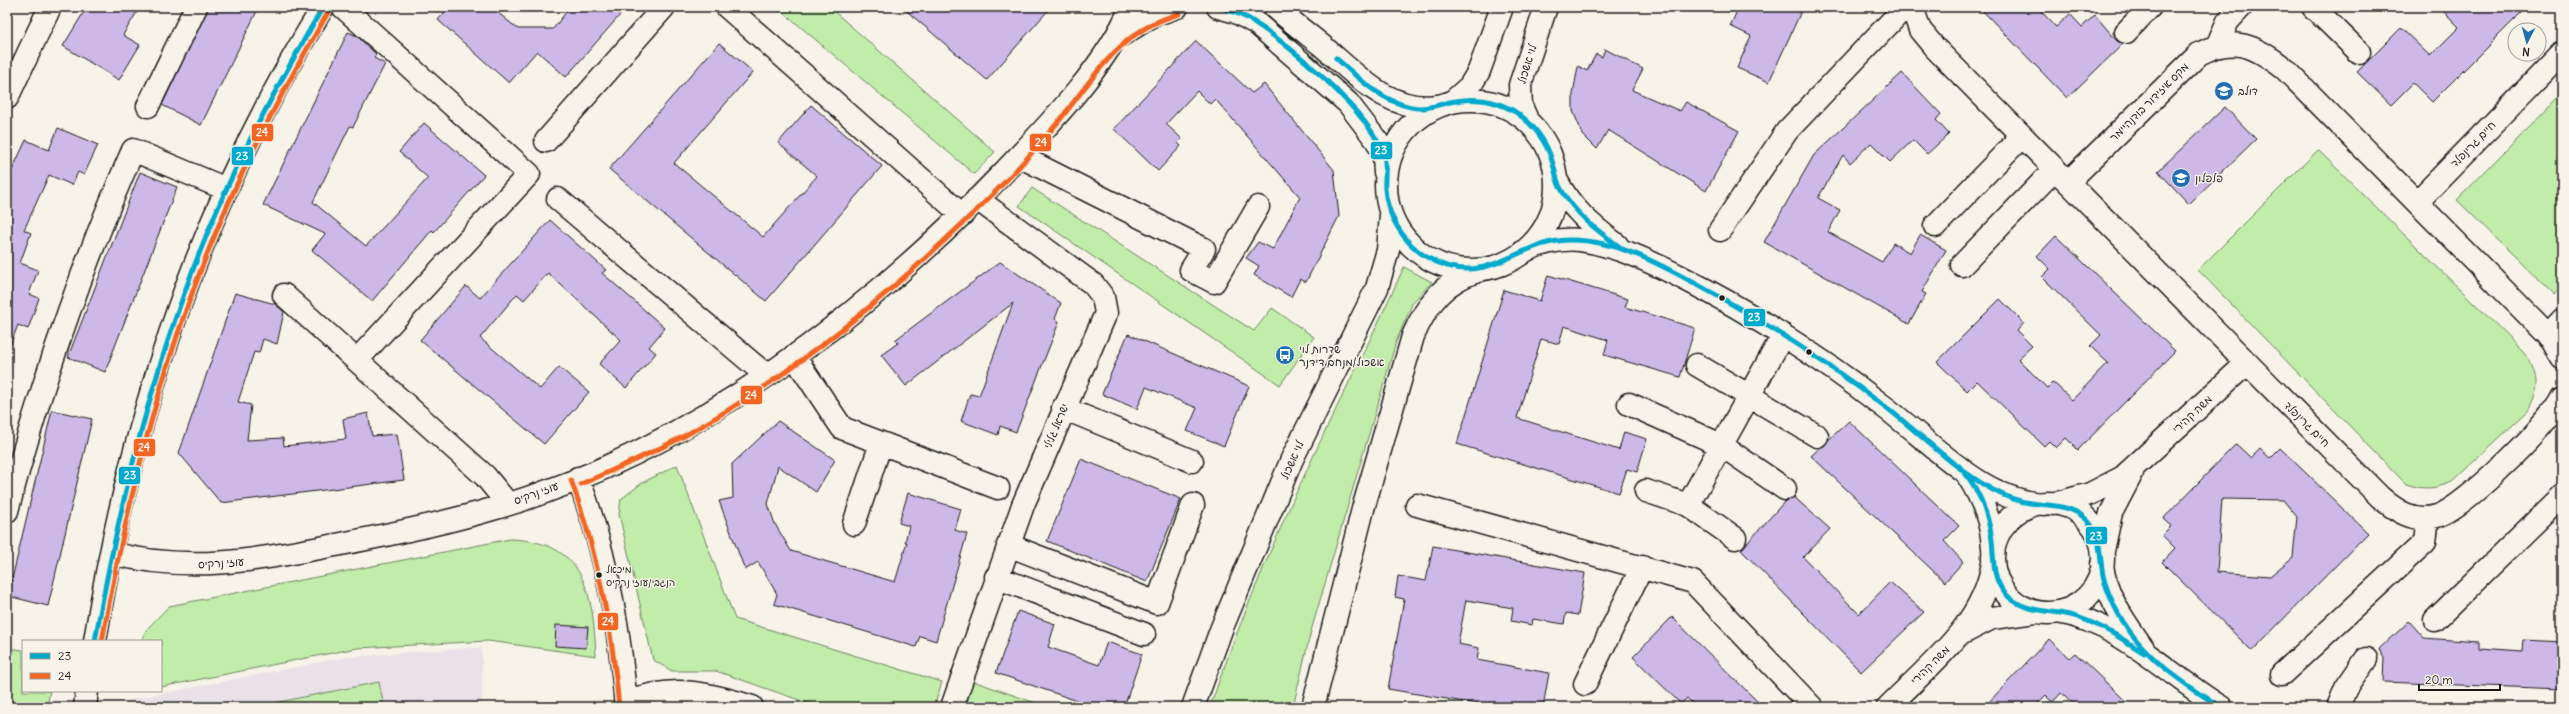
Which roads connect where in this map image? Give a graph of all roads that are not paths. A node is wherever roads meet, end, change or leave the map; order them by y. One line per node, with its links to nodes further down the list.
1 (50, 7): 23 (street)
2 (196, 7): 25 (street)
3 (323, 7): 33 (street)
4 (343, 7): 51 (street)
5 (664, 7): 28 (street)
6 (726, 7): 38 (street)
7 (1131, 7): 19 (street, עוזי נרקיס)
8 (1177, 7): 19 (street, עוזי נרקיס)
9 (1218, 7): 30 (street)
10 (1275, 7): 24 (street)
11 (1502, 7): 24 (street)
12 (1546, 7): 26 (street, לוי אשכול)
13 (1905, 7): 41 (street)
14 (1912, 7): 27 (street)
15 (2150, 7): 18 (street)
16 (2241, 7): 20 (street)
17 (2313, 7): 21 (street)
18 (2126, 32)
19 (1116, 39): 29 (street, עוזי נרקיס)
20 (2217, 46): 31 (street, מקס איזידור בודנהיימר); 36 (street, מקס איזידור בודנהיימר)
21 (2359, 52)
22 (2562, 54): 36 (street, חיים גרינפלד)
23 (7, 98)
24 (1446, 104): 26 (street); 30 (street)
25 (148, 106)
26 (1528, 122): 32 (street)
27 (2022, 136): 31 (street); 40 (street)
28 (546, 142)
29 (1020, 156): 35 (street, עוזי נרקיס); 37 (street)
30 (1386, 176): 39 (street)
31 (2061, 176): 44 (street, מקס איזידור בודנהיימר); 52 (street, חיים גרינפלד)
32 (1556, 180): 42 (street); 43 (street)
33 (226, 189): 75 (street); 80 (street)
34 (558, 199): 54 (street)
35 (977, 199): 38 (street, עוזי נרקיס); 58 (street, ישראל גלילי)
36 (2417, 202): 47 (street)
37 (1258, 207)
38 (962, 215): 49 (street, עוזי נרקיס)
39 (1391, 215): 45 (street); 99 (street, לוי אשכול)
40 (1935, 226)
41 (1720, 230)
42 (1524, 251): 43 (street); 45 (street)
43 (1626, 251): 48 (street)
44 (1962, 265)
45 (1489, 268): 100 (street)
46 (284, 295): 51 (street)
47 (2555, 328): 50 (street)
48 (1783, 335): 55 (street); 64 (street)
49 (794, 356): 54 (street, עוזי נרקיס); 60 (street)
50 (2562, 358)
51 (357, 360): 70 (street)
52 (2247, 363): 63 (street, משה קהירי); 76 (street, חיים גרינפלד)
53 (1697, 365): 55 (street)
54 (766, 375): 65 (street, עוזי נרקיס)
55 (1749, 396): 59 (street); 61 (street)
56 (2562, 398): 76 (street, חיים גרינפלד)
57 (1628, 404): 61 (street)
58 (1063, 408): 62 (street); 79 (street, ישראל גלילי)
59 (1817, 436)
60 (881, 443): 66 (street); 77 (street)
61 (1722, 445): 67 (street); 74 (street)
62 (1192, 461)
63 (2137, 466): 71 (street, משה קהירי); 82 (street, משה קהירי)
64 (1964, 470): 71 (street); 81 (street)
65 (578, 478): 70 (street, עוזי נרקיס); 95 (street)
66 (998, 488)
67 (1785, 489)
68 (1646, 491): 74 (street)
69 (2562, 496): 86 (street)
70 (508, 504): 80 (street, עוזי נרקיס)
71 (2049, 504): 81 (street); 82 (street)
72 (1193, 505): 79 (street)
73 (1417, 505): 83 (street)
74 (1688, 505): 78 (street)
75 (7, 511)
76 (2428, 518): 92 (street)
77 (854, 524)
78 (1735, 538)
79 (1008, 544): 84 (street, ישראל גלילי)
80 (111, 554): 88 (street)
81 (1993, 557): 85 (street); 89 (street, משה קהירי)
82 (2103, 559): 85 (street); 90 (street)
83 (1642, 567): 93 (street); 101 (street)
84 (996, 577): 87 (street); 98 (street, ישראל גלילי)
85 (2050, 613): 89 (street, משה קהירי); 90 (street)
86 (2435, 620)
87 (1144, 634)
88 (95, 640)
89 (1955, 640): 102 (street, משה קהירי)
90 (2149, 657): 103 (street)
91 (2366, 659): 104 (street)
92 (2282, 674)
93 (1585, 684)
94 (87, 692): 96 (street)
95 (626, 705): 97 (street)
96 (85, 707)
97 (752, 707)
98 (952, 707)
99 (1193, 707)
100 (1313, 707)
101 (1812, 707)
102 (1888, 707)
103 (2221, 707)
104 (2338, 707)

